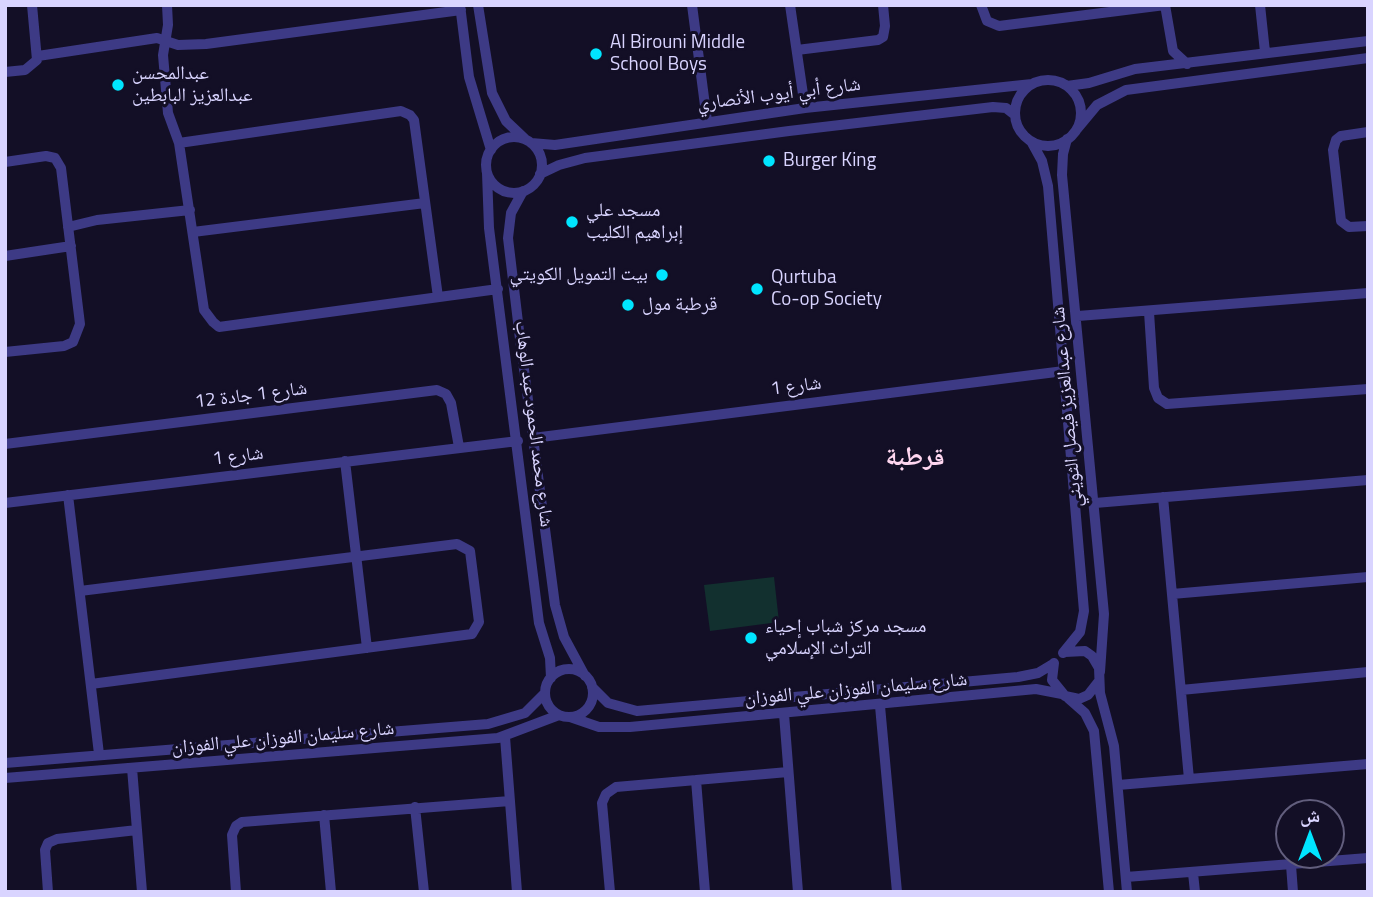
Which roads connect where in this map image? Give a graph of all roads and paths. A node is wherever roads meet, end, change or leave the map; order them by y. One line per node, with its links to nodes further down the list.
1 (32, 5): 18 (street)
2 (167, 5): 13 (street)
3 (478, 5): 34 (street)
4 (692, 5): 29 (street)
5 (790, 5): 15 (street)
6 (883, 5): 15 (street)
7 (981, 5): 12 (street)
8 (1165, 5): 12 (street); 16 (street)
9 (1260, 5): 17 (street)
10 (461, 8): 11 (street); 36 (street)
11 (405, 10): 13 (street)
12 (1073, 11)
13 (167, 39): 18 (street); 35 (street)
14 (1362, 41): 17 (street); 19 (street)
15 (797, 50): 26 (street)
16 (1173, 51): 20 (street); 21 (street)
17 (1265, 52): 20 (street)
18 (38, 57): 22 (street)
19 (1364, 59): 30 (street)
20 (1187, 64): 21 (street)
21 (1162, 66): 24 (street)
22 (5, 72)
23 (1032, 84): 24 (street); 25 (street, شارع أبي أيوب الأنصاري); 27 (street)
24 (1067, 86): 30 (street)
25 (891, 99): 26 (street, شارع أبي أيوب الأنصاري); 28 (street)
26 (805, 108): 29 (street, شارع أبي أيوب الأنصاري)
27 (1015, 115): 28 (street, شارع أبي أيوب الأنصاري); 33 (street)
28 (895, 118): 39 (street, شارع أبي أيوب الأنصاري)
29 (707, 121): 34 (street, شارع أبي أيوب الأنصاري)
30 (1077, 129): 32 (street)
31 (1368, 132): 43 (street)
32 (1068, 139): 33 (street); 52 (street, شارع عبدالعزيز فيصل الثويني)
33 (1031, 141): 54 (street, شارع عبدالعزيز فيصل الثويني)
34 (529, 142): 36 (street); 39 (street)
35 (178, 143): 41 (street); 42 (street)
36 (491, 150): 38 (street)
37 (5, 162): 44 (street)
38 (487, 173): 40 (street); 48 (street, شارع محمد الحمود عبد الوهاب)
39 (540, 174): 40 (street)
40 (523, 191): 56 (street, شارع محمد الحمود عبد الوهاب)
41 (425, 204): 45 (street); 50 (street)
42 (190, 210): 44 (street); 45 (street)
43 (1368, 226)
44 (68, 228): 46 (street)
45 (193, 232): 50 (street)
46 (71, 246): 47 (street); 53 (street)
47 (5, 256)
48 (498, 289): 50 (street); 57 (street, شارع محمد الحمود عبد الوهاب)
49 (1368, 293): 51 (street)
50 (438, 297)
51 (1149, 312): 52 (street); 55 (street)
52 (1077, 317): 65 (street, شارع عبدالعزيز فيصل الثويني)
53 (5, 352)
54 (1064, 371): 56 (street, شارع 1); 71 (street, شارع عبدالعزيز فيصل الثويني)
55 (1368, 389)
56 (533, 439): 74 (street, شارع محمد الحمود عبد الوهاب)
57 (518, 441): 59 (street, شارع 1); 76 (street, شارع محمد الحمود عبد الوهاب)
58 (5, 444): 59 (street, شارع 1 جادة 12)
59 (459, 447): 60 (street, شارع 1)
60 (345, 461): 62 (street, شارع 1); 66 (street)
61 (1368, 480): 63 (street)
62 (68, 495): 64 (street, شارع 1); 68 (street)
63 (1163, 497): 65 (street); 69 (street)
64 (5, 503)
65 (1095, 503): 75 (street, شارع عبدالعزيز فيصل الثويني)
66 (357, 557): 68 (street); 70 (street); 70 (street)
67 (1368, 577): 69 (street)
68 (80, 591): 78 (street)
69 (1172, 594): 80 (street)
70 (368, 648): 78 (street)
71 (1063, 653): 72 (street); 75 (street)
72 (1053, 664): 77 (street, شارع سليمان الفوزان علي الفوزان); 82 (street)
73 (1368, 672): 80 (street)
74 (585, 676): 76 (street); 79 (street)
75 (1100, 677): 82 (street); 100 (street, شارع عبدالعزيز فيصل الثويني)
76 (551, 678): 81 (street)
77 (977, 680): 79 (street, شارع سليمان الفوزان علي الفوزان); 83 (street)
78 (91, 684): 90 (street)
79 (592, 687): 86 (street)
80 (1181, 690): 98 (street)
81 (545, 693): 86 (street); 88 (street, شارع سليمان الفوزان علي الفوزان)
82 (1063, 695): 83 (street, شارع سليمان الفوزان علي الفوزان); 121 (street)
83 (978, 696): 84 (street, شارع سليمان الفوزان علي الفوزان)
84 (880, 706): 85 (street, شارع سليمان الفوزان علي الفوزان); 120 (street)
85 (784, 714): 86 (street, شارع سليمان الفوزان علي الفوزان); 96 (street)
86 (564, 716): 87 (street, شارع سليمان الفوزان علي الفوزان)
87 (505, 737): 91 (street, شارع سليمان الفوزان علي الفوزان); 101 (street)
88 (211, 745): 89 (street, شارع سليمان الفوزان علي الفوزان); 91 (street)
89 (189, 746): 90 (street, شارع سليمان الفوزان علي الفوزان); 93 (street)
90 (99, 754): 92 (street, شارع سليمان الفوزان علي الفوزان)
91 (215, 762): 93 (street, شارع سليمان الفوزان علي الفوزان)
92 (5, 763)
93 (189, 764): 95 (street, شارع سليمان الفوزان علي الفوزان)
94 (1368, 764): 98 (street)
95 (132, 768): 97 (street, شارع سليمان الفوزان علي الفوزان); 104 (street)
96 (788, 772): 99 (street); 119 (street)
97 (5, 778)
98 (1189, 779): 100 (street)
99 (696, 780): 117 (street); 118 (street)
100 (1118, 785): 110 (street, شارع عبدالعزيز فيصل الثويني)
101 (510, 801): 102 (street); 116 (street)
102 (415, 807): 103 (street); 115 (street)
103 (324, 815): 113 (street); 114 (street)
104 (136, 830): 111 (street); 112 (street)
105 (1368, 858): 106 (street)
106 (1345, 860)
107 (1275, 866): 109 (street)
108 (1290, 869): 124 (street)
109 (1193, 873): 110 (street); 123 (street)
110 (1126, 877): 122 (street, شارع عبدالعزيز فيصل الثويني)
111 (48, 892)
112 (142, 892)
113 (236, 892)
114 (331, 892)
115 (424, 892)
116 (517, 892)
117 (610, 892)
118 (705, 892)
119 (799, 892)
120 (897, 892)
121 (1109, 892)
122 (1127, 892)
123 (1195, 892)
124 (1293, 892)

